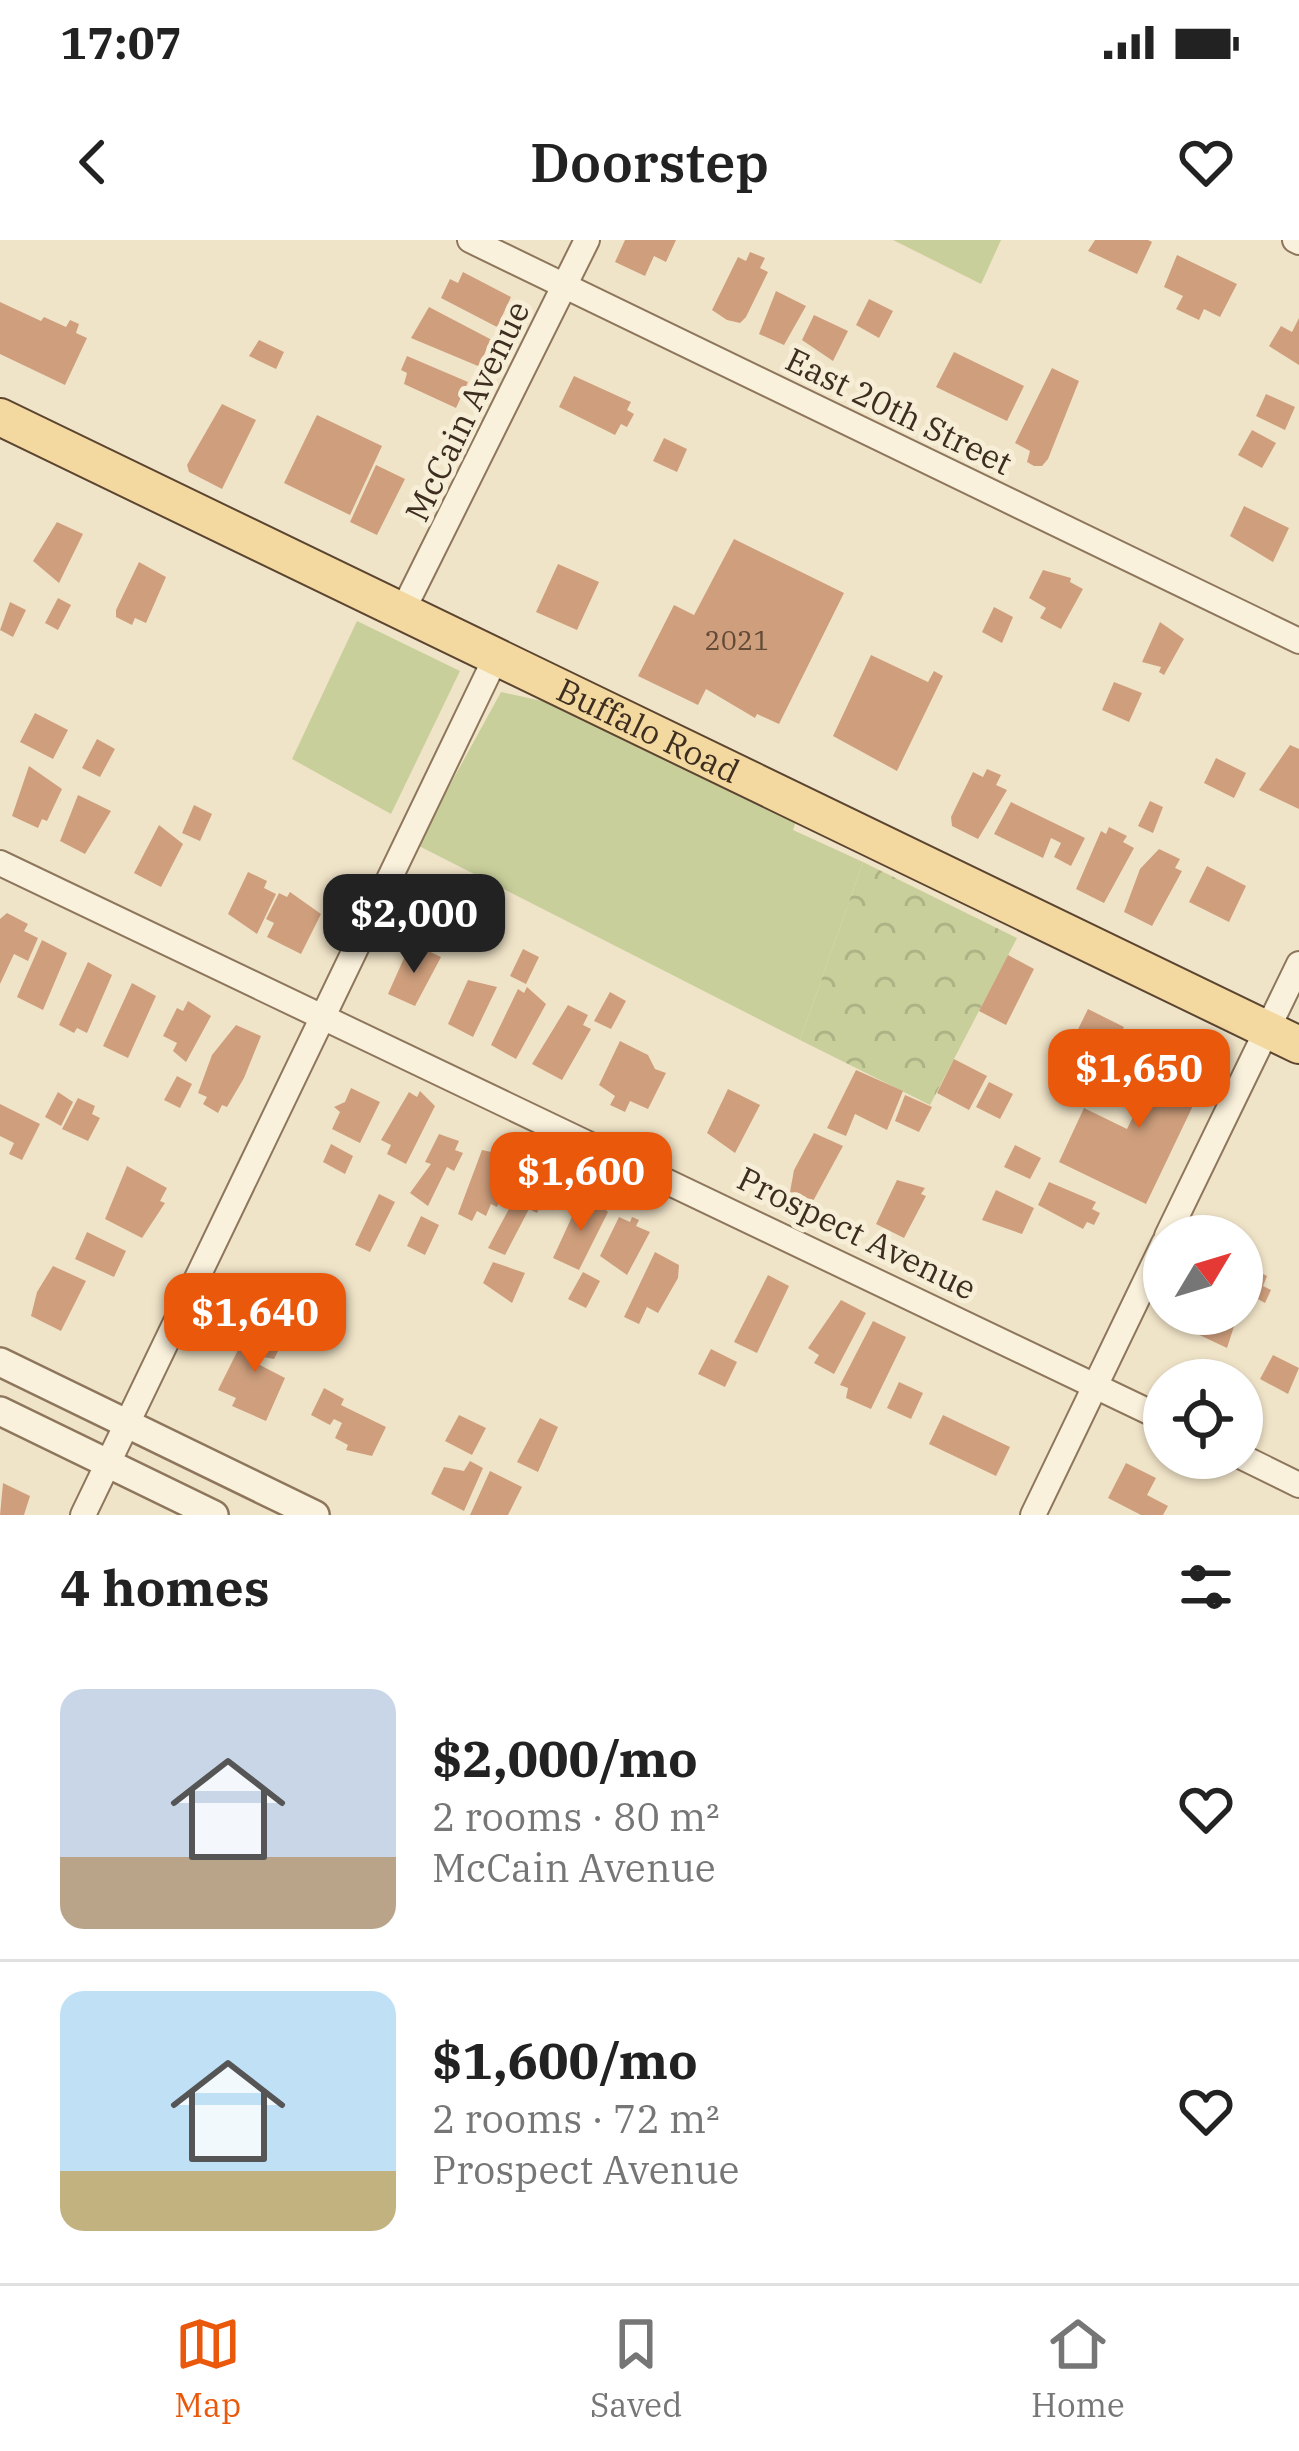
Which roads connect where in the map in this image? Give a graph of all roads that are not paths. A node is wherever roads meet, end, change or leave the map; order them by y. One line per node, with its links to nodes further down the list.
1 (470, 240): 3 (street, East 20th Street)
2 (587, 240): 3 (street, McCain Avenue)
3 (565, 286): 5 (street, McCain Avenue); 6 (street, East 20th Street)
4 (0, 417): 5 (main road, Buffalo Road)
5 (403, 610): 7 (main road, Buffalo Road)
6 (1299, 641)
7 (497, 655): 10 (street); 11 (main road, Buffalo Road)
8 (0, 862): 10 (street, Prospect Avenue)
9 (1299, 964): 11 (street)
10 (325, 1013): 15 (street, Prospect Avenue); 18 (street)
11 (1283, 1038): 12 (street)
12 (1180, 1215)
13 (1143, 1288): 15 (street)
14 (0, 1362): 18 (street)
15 (1096, 1385): 16 (street, Prospect Avenue); 25 (street)
16 (1143, 1408)
17 (0, 1411): 19 (street)
18 (127, 1424): 19 (street); 24 (street)
19 (108, 1464): 22 (street); 23 (street)
20 (1263, 1467): 21 (street)
21 (1299, 1485)
22 (83, 1515)
23 (214, 1515)
24 (315, 1515)
25 (1033, 1515)

